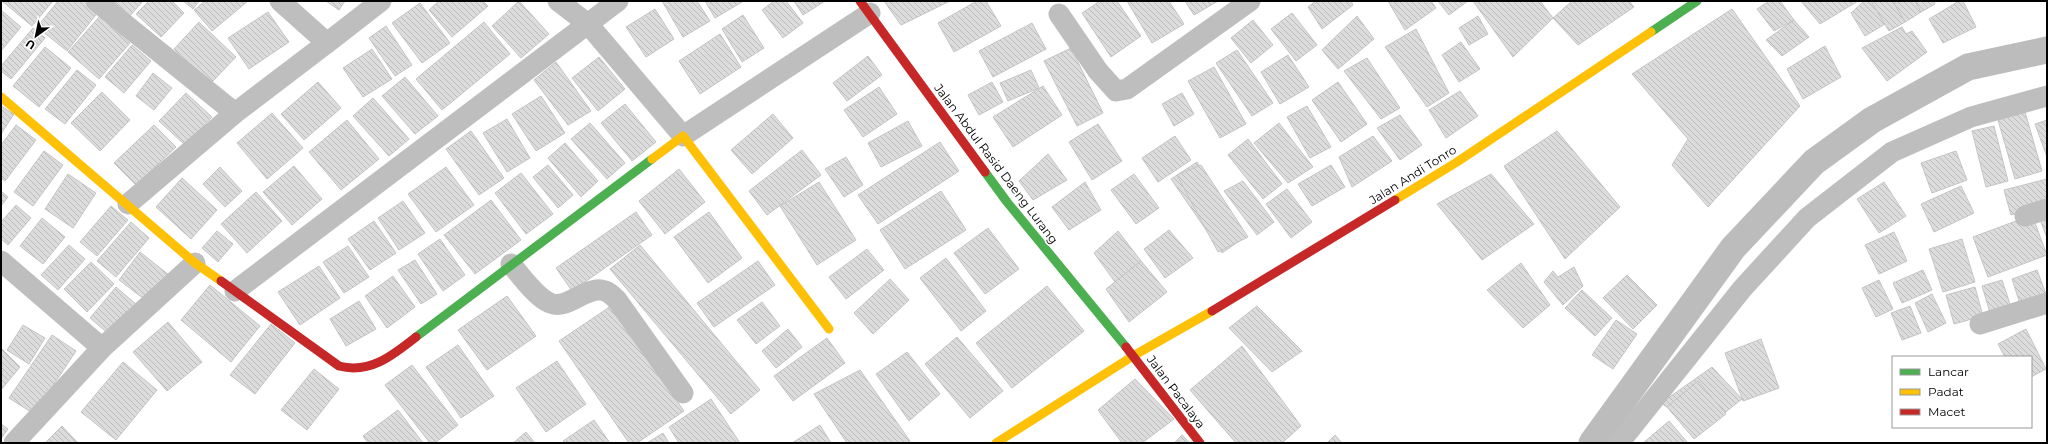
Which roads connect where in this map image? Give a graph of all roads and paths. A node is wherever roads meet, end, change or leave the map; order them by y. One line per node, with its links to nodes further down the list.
1 (96, 1): 14 (street)
2 (280, 1): 11 (street)
3 (381, 1): 11 (street)
4 (558, 1): 10 (street)
5 (618, 1): 10 (street)
6 (1250, 1): 9 (street)
7 (1697, 1): 27 (street, Jalan Andi Tonro)
8 (865, 7): 15 (street); 27 (street, Jalan Abdul Rasid Daeng Lurang)
9 (1059, 14)
10 (588, 24): 15 (street); 22 (street)
11 (327, 43): 14 (street)
12 (2047, 96): 32 (street)
13 (1, 97): 16 (street)
14 (235, 113): 16 (street)
15 (683, 136): 21 (street); 25 (street)
16 (128, 204): 20 (street)
17 (2047, 209): 18 (street)
18 (2025, 216)
19 (1, 261): 26 (street)
20 (195, 264): 22 (street); 26 (street)
21 (511, 264): 22 (street); 28 (street)
22 (235, 291)
23 (2047, 303): 24 (street)
24 (1980, 324)
25 (829, 329)
26 (102, 348): 29 (street)
27 (1133, 356): 30 (street, Jalan Andi Tonro); 31 (street, Jalan Pacalaya)
28 (683, 393)
29 (14, 443)
30 (996, 443)
31 (1200, 443)
32 (1619, 443)

